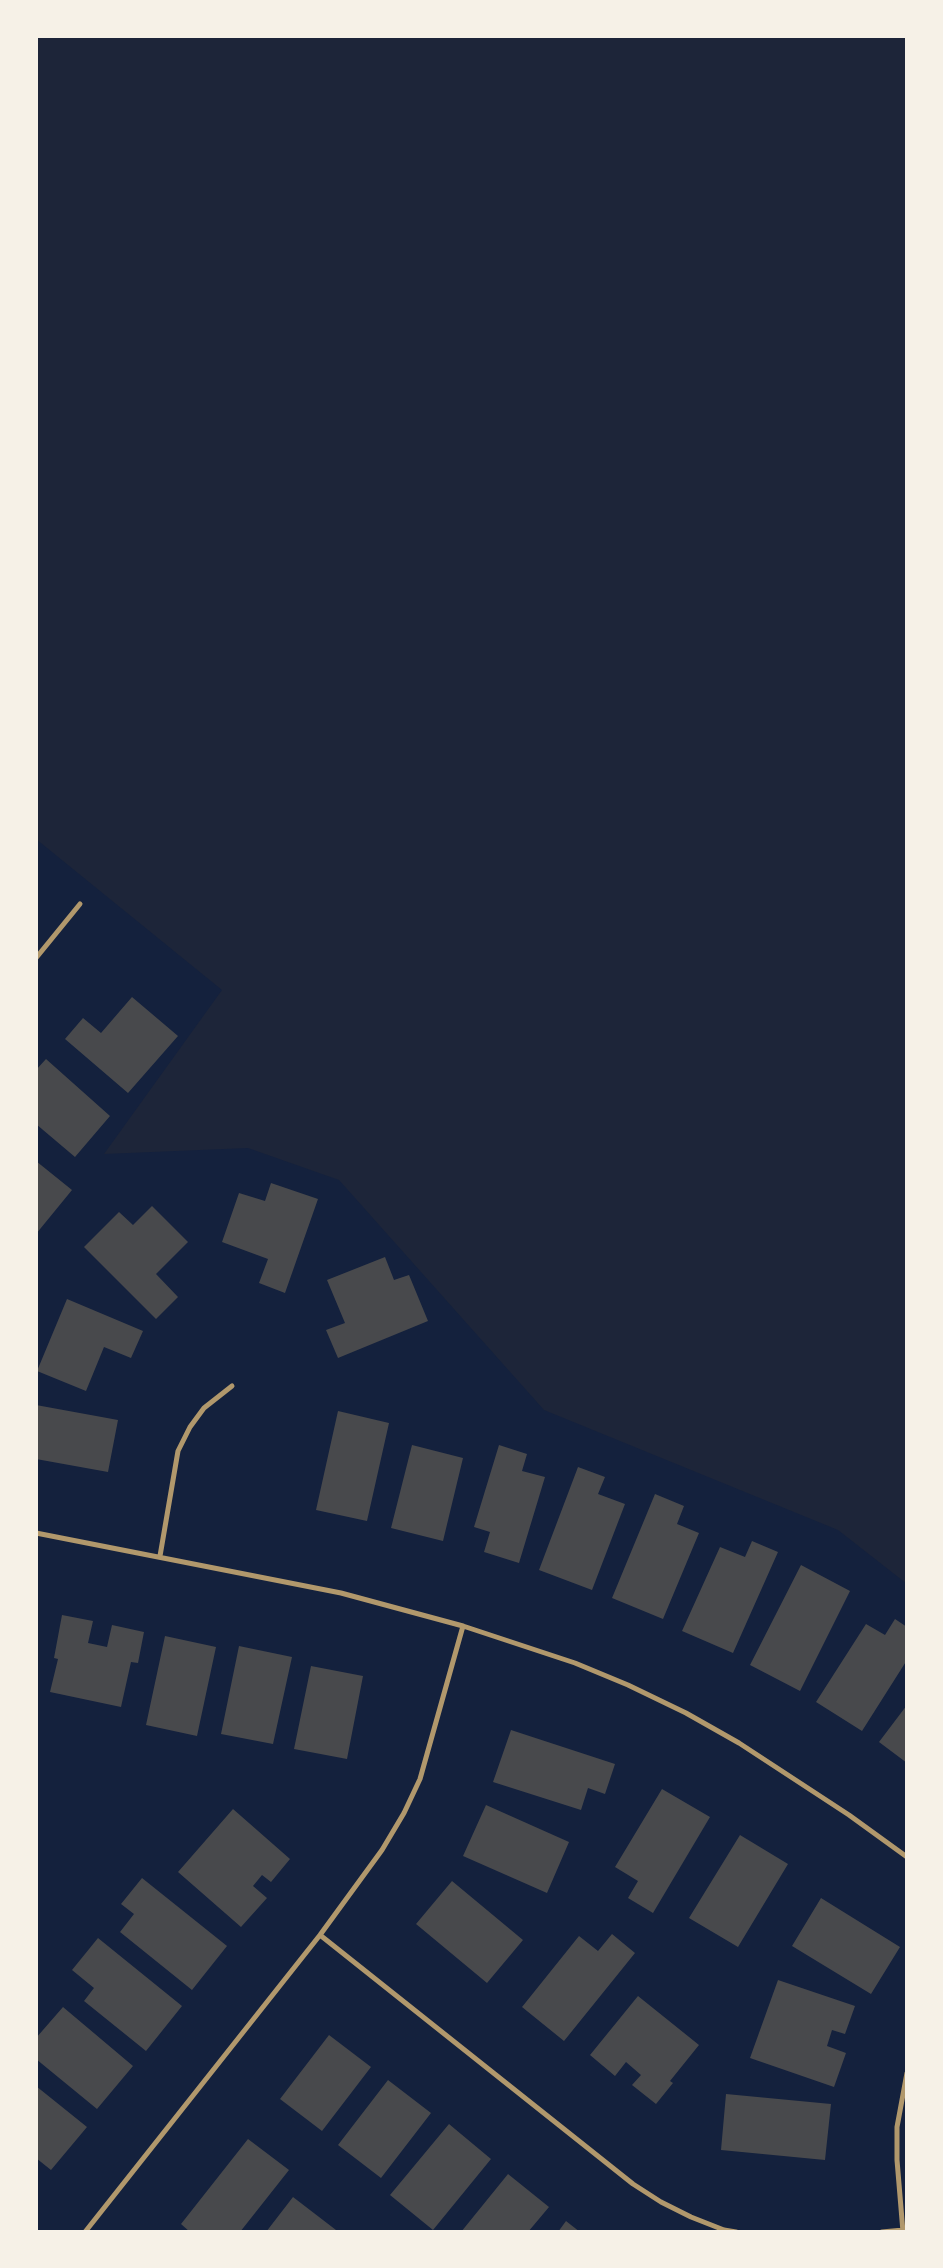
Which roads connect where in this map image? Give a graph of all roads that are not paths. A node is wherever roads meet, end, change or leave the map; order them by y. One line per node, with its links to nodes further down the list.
1 (80, 904): 2 (street)
2 (36, 958)
3 (232, 1386): 5 (street)
4 (36, 1532): 5 (street)
5 (160, 1556): 6 (street)
6 (463, 1626): 7 (street); 8 (street)
7 (907, 1857)
8 (320, 1935): 11 (street); 12 (street)
9 (907, 2072): 10 (street)
10 (903, 2231): 13 (street)
11 (85, 2232)
12 (736, 2232)
13 (882, 2232)

